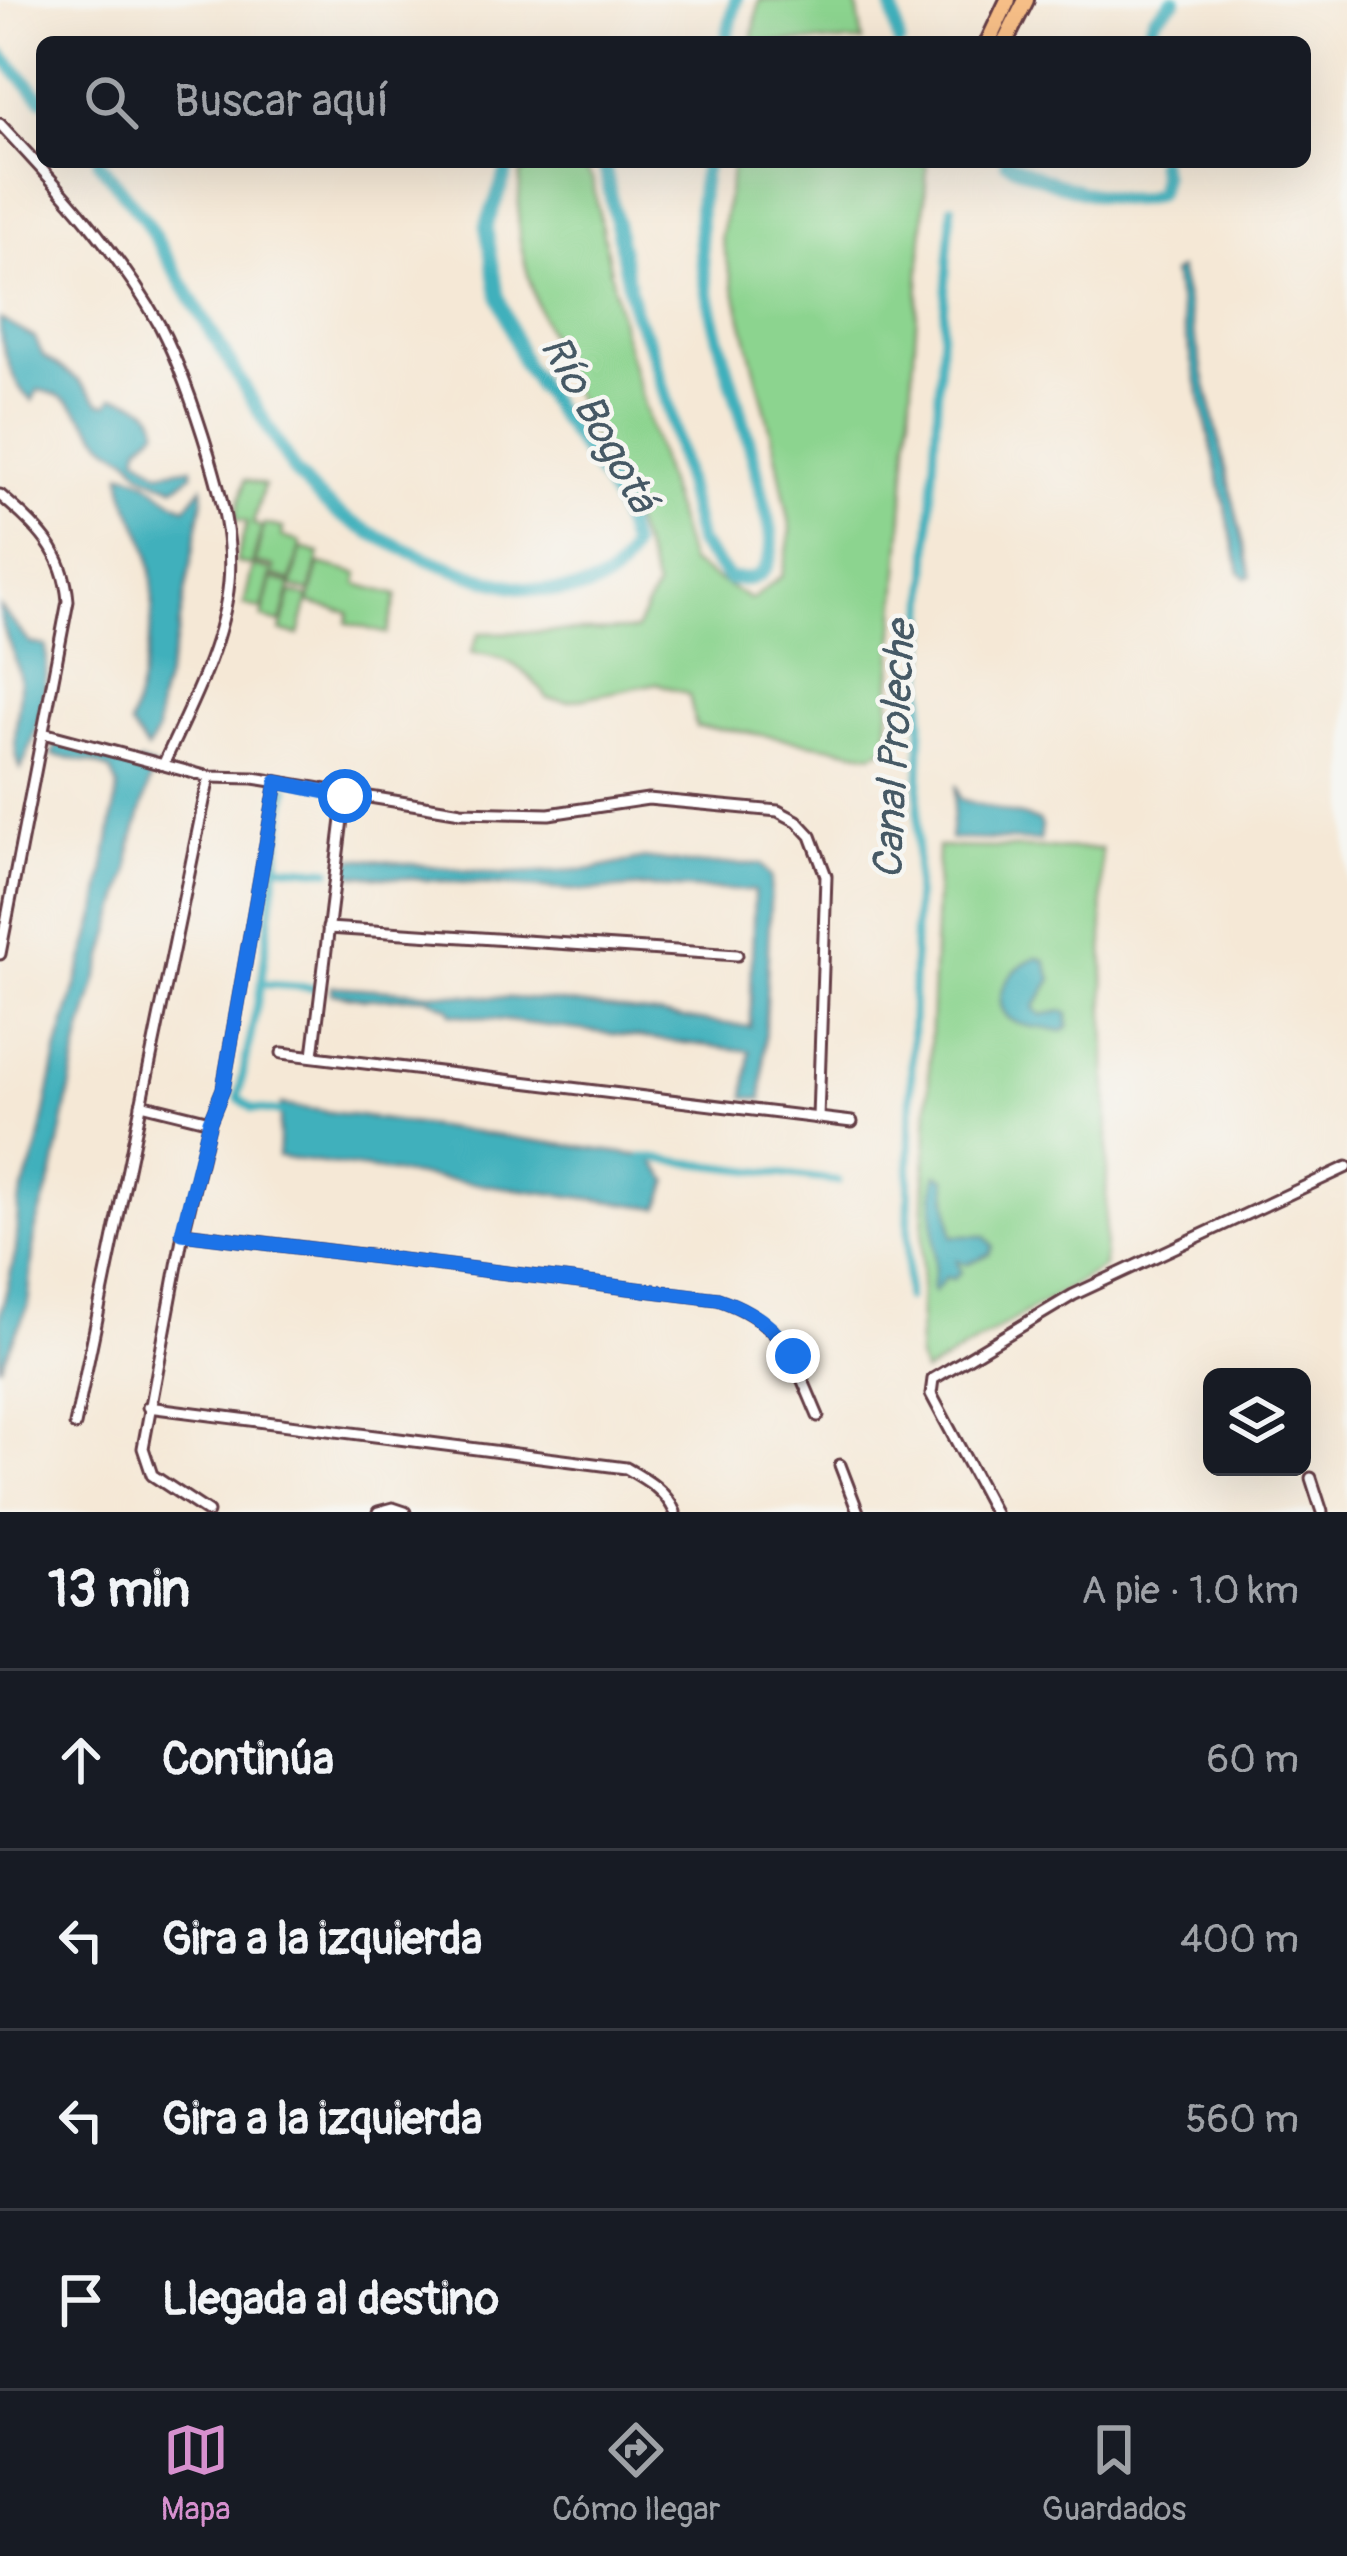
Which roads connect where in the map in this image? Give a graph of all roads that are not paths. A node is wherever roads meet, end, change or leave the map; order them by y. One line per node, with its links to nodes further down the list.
1 (1008, 0): 3 (main road)
2 (1026, 0): 4 (main road)
3 (991, 36)
4 (1008, 36)
5 (0, 124): 6 (street)
6 (36, 163)
7 (41, 168): 10 (street)
8 (0, 495): 9 (street)
9 (43, 733): 10 (street); 15 (street)
10 (164, 763): 11 (street)
11 (208, 777): 12 (street); 19 (street)
12 (277, 782): 13 (street); 21 (street)
13 (345, 796): 14 (street); 20 (street)
14 (328, 928): 16 (street); 18 (street)
15 (0, 954)
16 (737, 955)
17 (282, 1052): 18 (street)
18 (313, 1055): 20 (street)
19 (141, 1104): 21 (street); 27 (street)
20 (818, 1118): 22 (street)
21 (210, 1121): 24 (street)
22 (852, 1122)
23 (1347, 1167): 35 (street)
24 (182, 1233): 25 (street); 26 (street)
25 (148, 1407): 30 (street); 33 (street)
26 (818, 1416)
27 (75, 1425)
28 (840, 1465): 34 (street)
29 (1311, 1478): 36 (street)
30 (208, 1512)
31 (378, 1512): 32 (street)
32 (405, 1512)
33 (675, 1512)
34 (858, 1512)
35 (994, 1512)
36 (1322, 1512)

